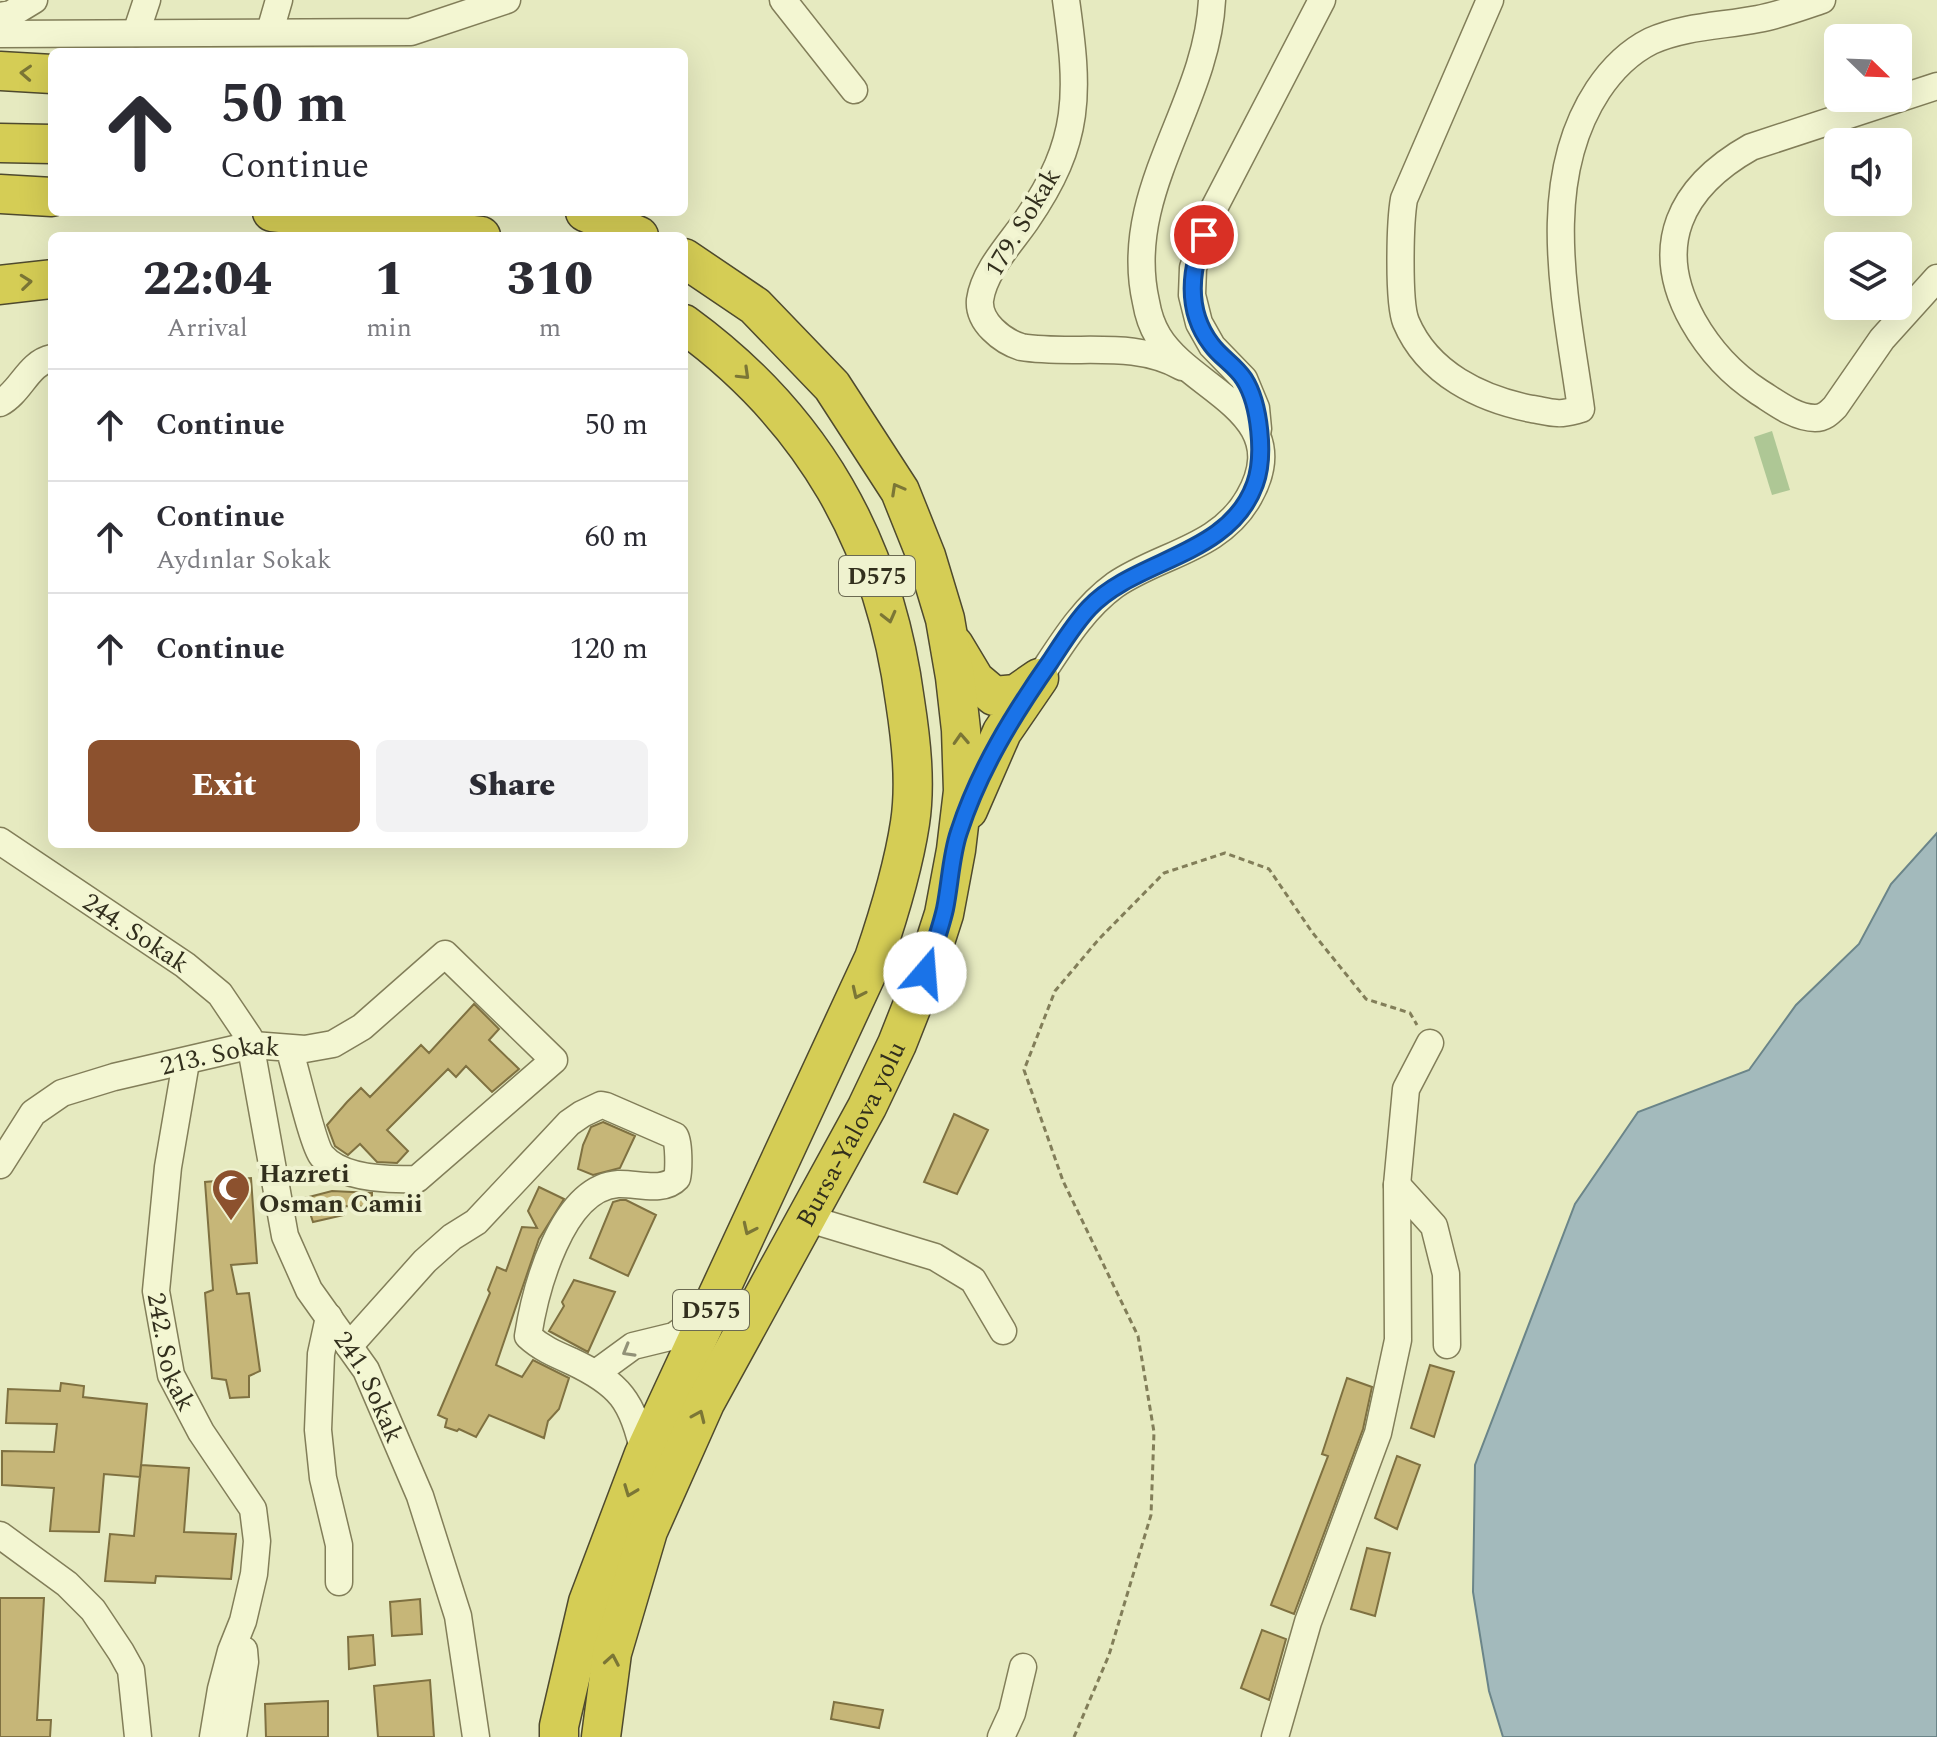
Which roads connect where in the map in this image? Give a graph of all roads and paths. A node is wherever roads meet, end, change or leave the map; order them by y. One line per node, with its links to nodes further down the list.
1 (147, 0): 13 (street)
2 (279, 0): 12 (street)
3 (507, 0): 12 (street)
4 (783, 0): 18 (street)
5 (1066, 0): 35 (street, 179. Sokak)
6 (1212, 0): 35 (street)
7 (1322, 0): 37 (street)
8 (1490, 0): 9 (street)
9 (1822, 0)
10 (32, 1): 11 (street)
11 (0, 16)
12 (270, 31): 13 (street)
13 (136, 33): 14 (street)
14 (0, 34)
15 (0, 71): 16 (highway, one-way to 15)
16 (48, 74)
17 (1937, 86): 30 (street)
18 (854, 90)
19 (0, 143): 20 (highway)
20 (48, 144)
21 (0, 194): 22 (highway)
22 (48, 197)
23 (306, 216): 26 (highway)
24 (594, 216): 27 (highway)
25 (634, 216): 28 (highway)
26 (442, 232)
27 (630, 232)
28 (652, 232)
29 (688, 261): 38 (highway, Bursa-Yalova yolu / D575, one-way to 29)
30 (1937, 278)
31 (48, 279): 32 (highway, one-way to 31)
32 (0, 285)
33 (688, 327): 46 (highway, Bursa-Yalova yolu / D575, one-way to 46)
34 (48, 359): 36 (street)
35 (1192, 373): 37 (street)
36 (0, 403)
37 (1259, 444): 39 (street)
38 (947, 635): 39 (highway); 40 (highway, Bursa-Yalova yolu / D575, one-way to 38)
39 (1039, 678): 40 (highway)
40 (958, 834): 47 (highway, Bursa-Yalova yolu / D575)
41 (0, 841): 43 (street, 244. Sokak)
42 (1430, 1043): 49 (street); 69 (path)
43 (252, 1045): 44 (street, 213. Sokak); 45 (street, 213. Sokak); 52 (street, 241. Sokak)
44 (289, 1048): 44 (street, 213. Sokak)
45 (186, 1062): 48 (street, 213. Sokak); 60 (street, 242. Sokak)
46 (813, 1090): 47 (highway); 51 (highway, Bursa-Yalova yolu / D575, one-way to 51)
47 (863, 1113): 50 (highway, Bursa-Yalova yolu / D575)
48 (0, 1165)
49 (1397, 1185): 54 (street); 70 (street)
50 (806, 1218): 53 (street); 67 (highway, Bursa-Yalova yolu / D575, one-way to 50)
51 (712, 1308): 56 (street, one-way to 56); 57 (highway, Bursa-Yalova yolu / D575)
52 (329, 1317): 55 (street, 241. Sokak); 59 (street)
53 (1003, 1331)
54 (1447, 1345)
55 (349, 1346): 56 (street); 65 (street, 241. Sokak)
56 (596, 1373): 57 (street)
57 (644, 1454): 66 (highway, Bursa-Yalova yolu / D575, one-way to 66)
58 (0, 1535): 62 (street)
59 (339, 1582)
60 (243, 1621): 63 (street, 242. Sokak); 64 (street, 242. Sokak)
61 (1023, 1667): 68 (street)
62 (138, 1737)
63 (213, 1737)
64 (233, 1737)
65 (476, 1737)
66 (559, 1737)
67 (601, 1737)
68 (1001, 1737)
69 (1074, 1737)
70 (1275, 1737)

